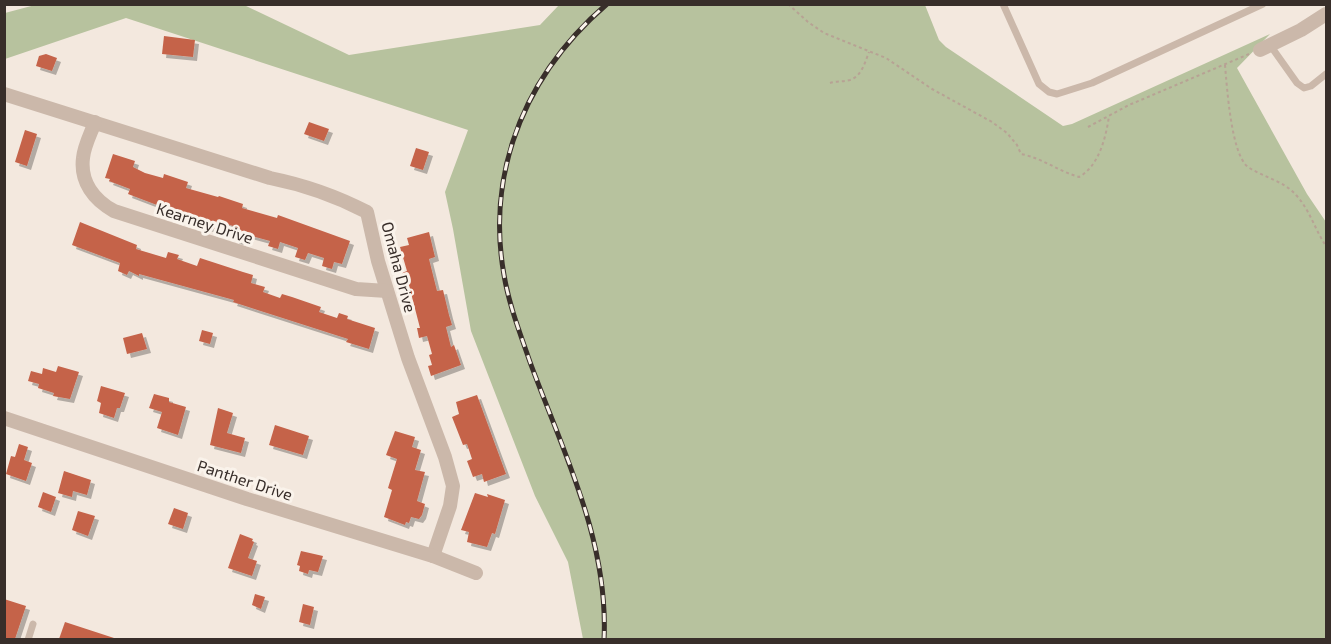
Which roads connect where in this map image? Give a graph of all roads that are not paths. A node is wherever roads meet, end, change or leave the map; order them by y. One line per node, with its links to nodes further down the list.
1 (1004, 4): 2 (lane)
2 (1263, 4)
3 (1326, 14): 4 (street)
4 (1265, 47): 5 (lane)
5 (1326, 74)
6 (4, 93): 7 (street, Omaha Drive)
7 (95, 122): 8 (street, Omaha Drive); 8 (street, Kearney Drive)
8 (387, 291): 10 (street, Omaha Drive)
9 (4, 418): 10 (street, Panther Drive)
10 (433, 556): 11 (street, Panther Drive)
11 (476, 573)
12 (33, 624): 13 (lane)
13 (28, 639)

